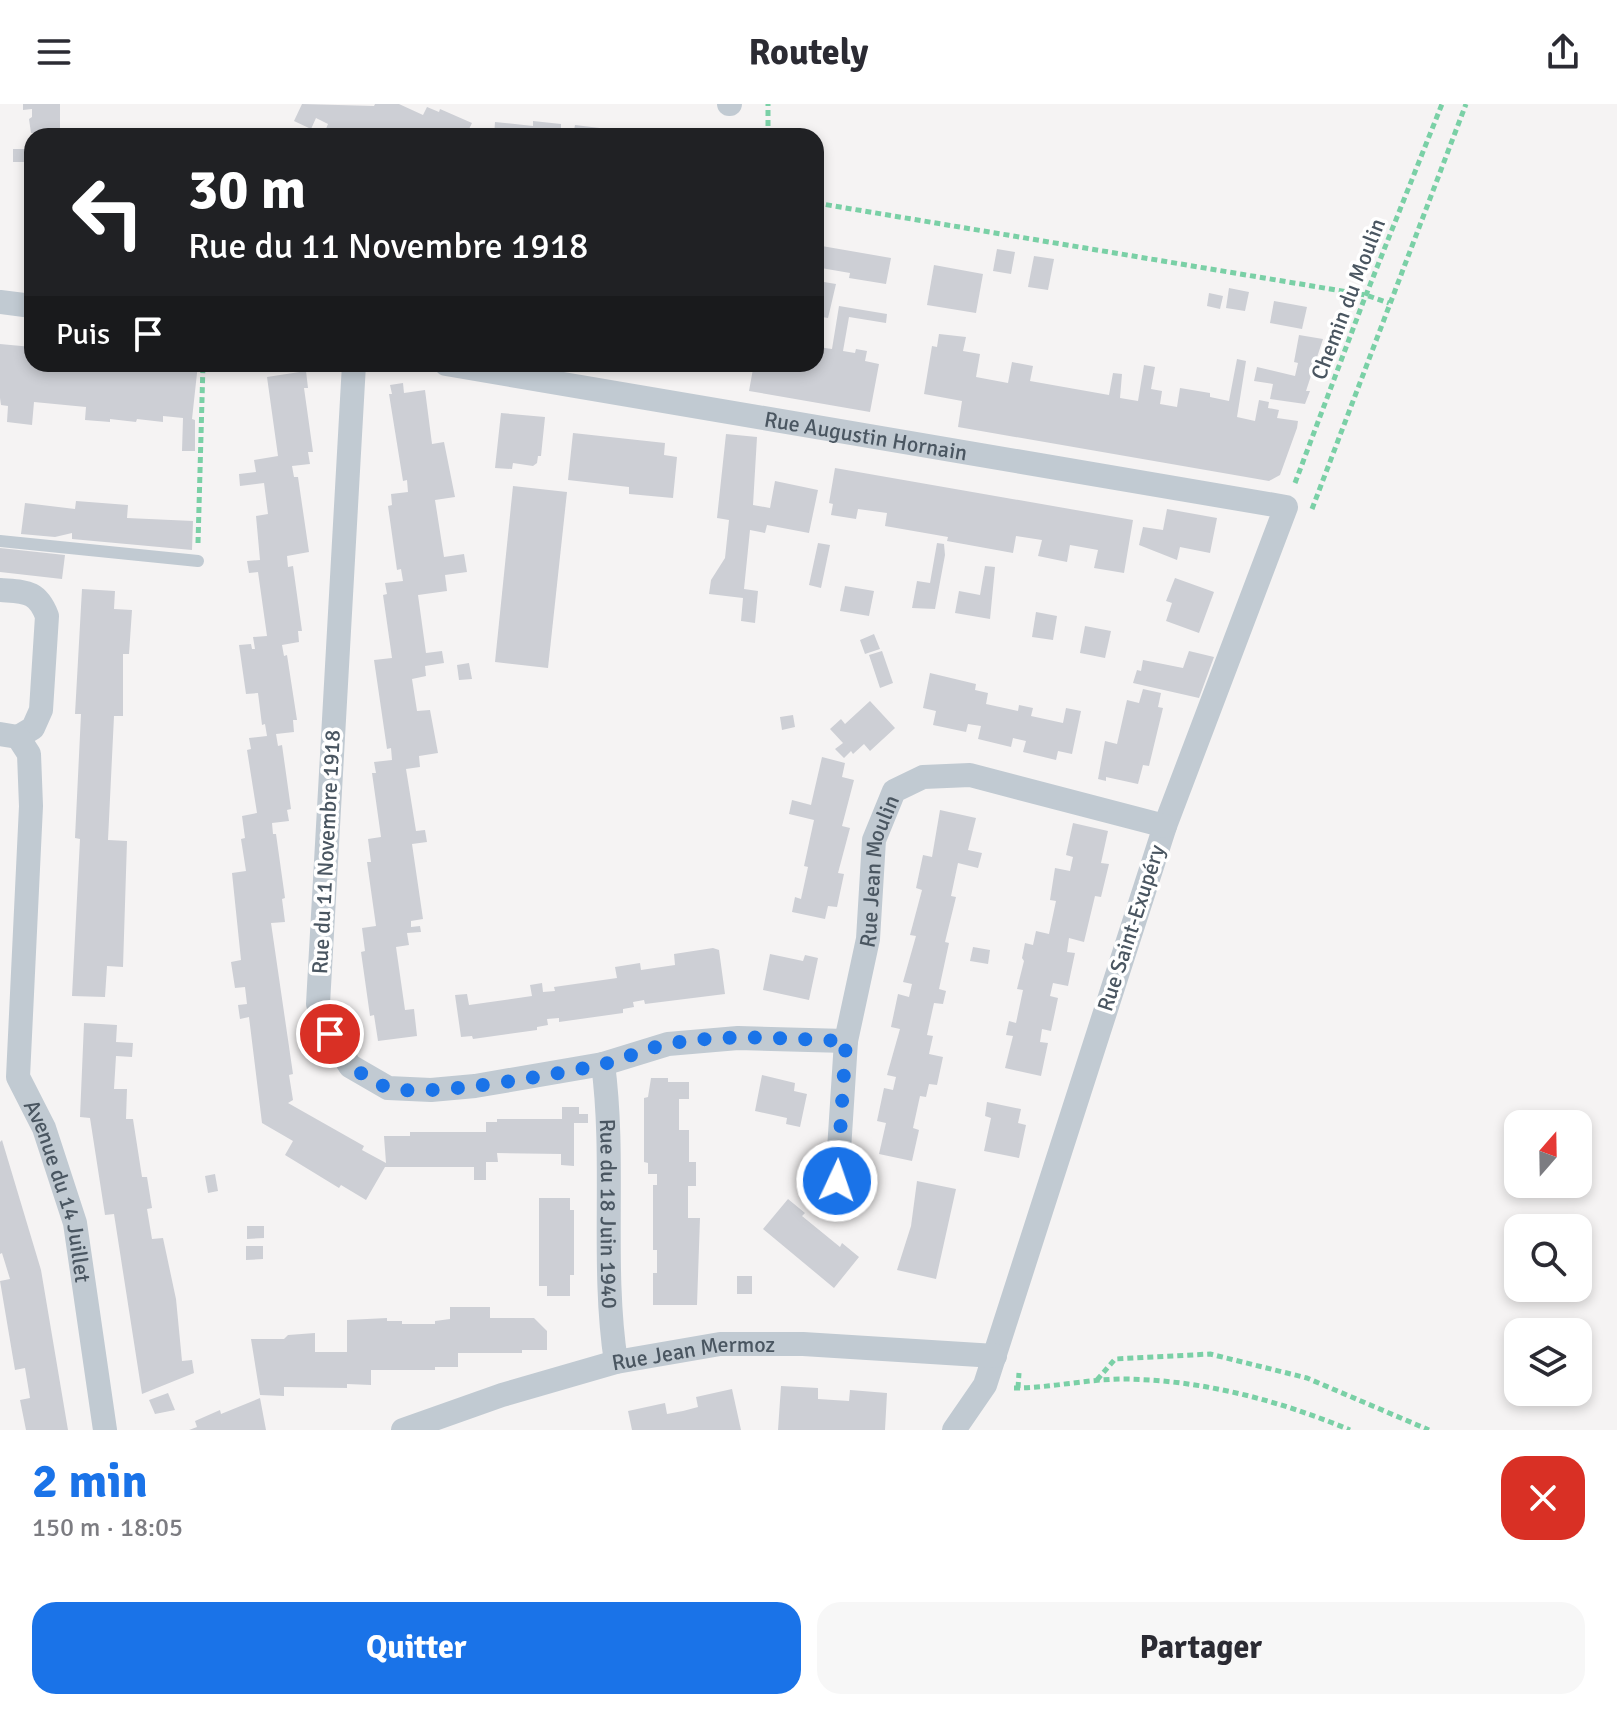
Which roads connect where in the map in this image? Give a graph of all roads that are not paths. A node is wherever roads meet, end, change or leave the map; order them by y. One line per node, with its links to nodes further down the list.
1 (0, 302): 2 (street)
2 (24, 305)
3 (354, 372): 12 (street, Rue du 11 Novembre 1918)
4 (493, 372): 5 (street, Rue Augustin Hornain)
5 (1286, 507): 10 (street, Rue Saint-Exupéry)
6 (0, 541): 7 (lane)
7 (198, 561)
8 (0, 590): 9 (street)
9 (9, 736): 13 (street, Avenue du 14 Juillet)
10 (1165, 826): 11 (street, Rue Jean Moulin); 15 (street, Rue Saint-Exupéry)
11 (846, 1041): 12 (street, Rue du 11 Novembre 1918); 14 (street, Rue Jean Moulin)
12 (603, 1064): 16 (street, Rue du 18 Juin 1940)
13 (9, 1077): 17 (street, Avenue du 14 Juillet)
14 (837, 1181)
15 (995, 1356): 16 (street, Rue Jean Mermoz); 19 (street, Rue Saint-Exupéry)
16 (616, 1362): 18 (street, Rue Jean Mermoz)
17 (105, 1430)
18 (403, 1430)
19 (954, 1430)

